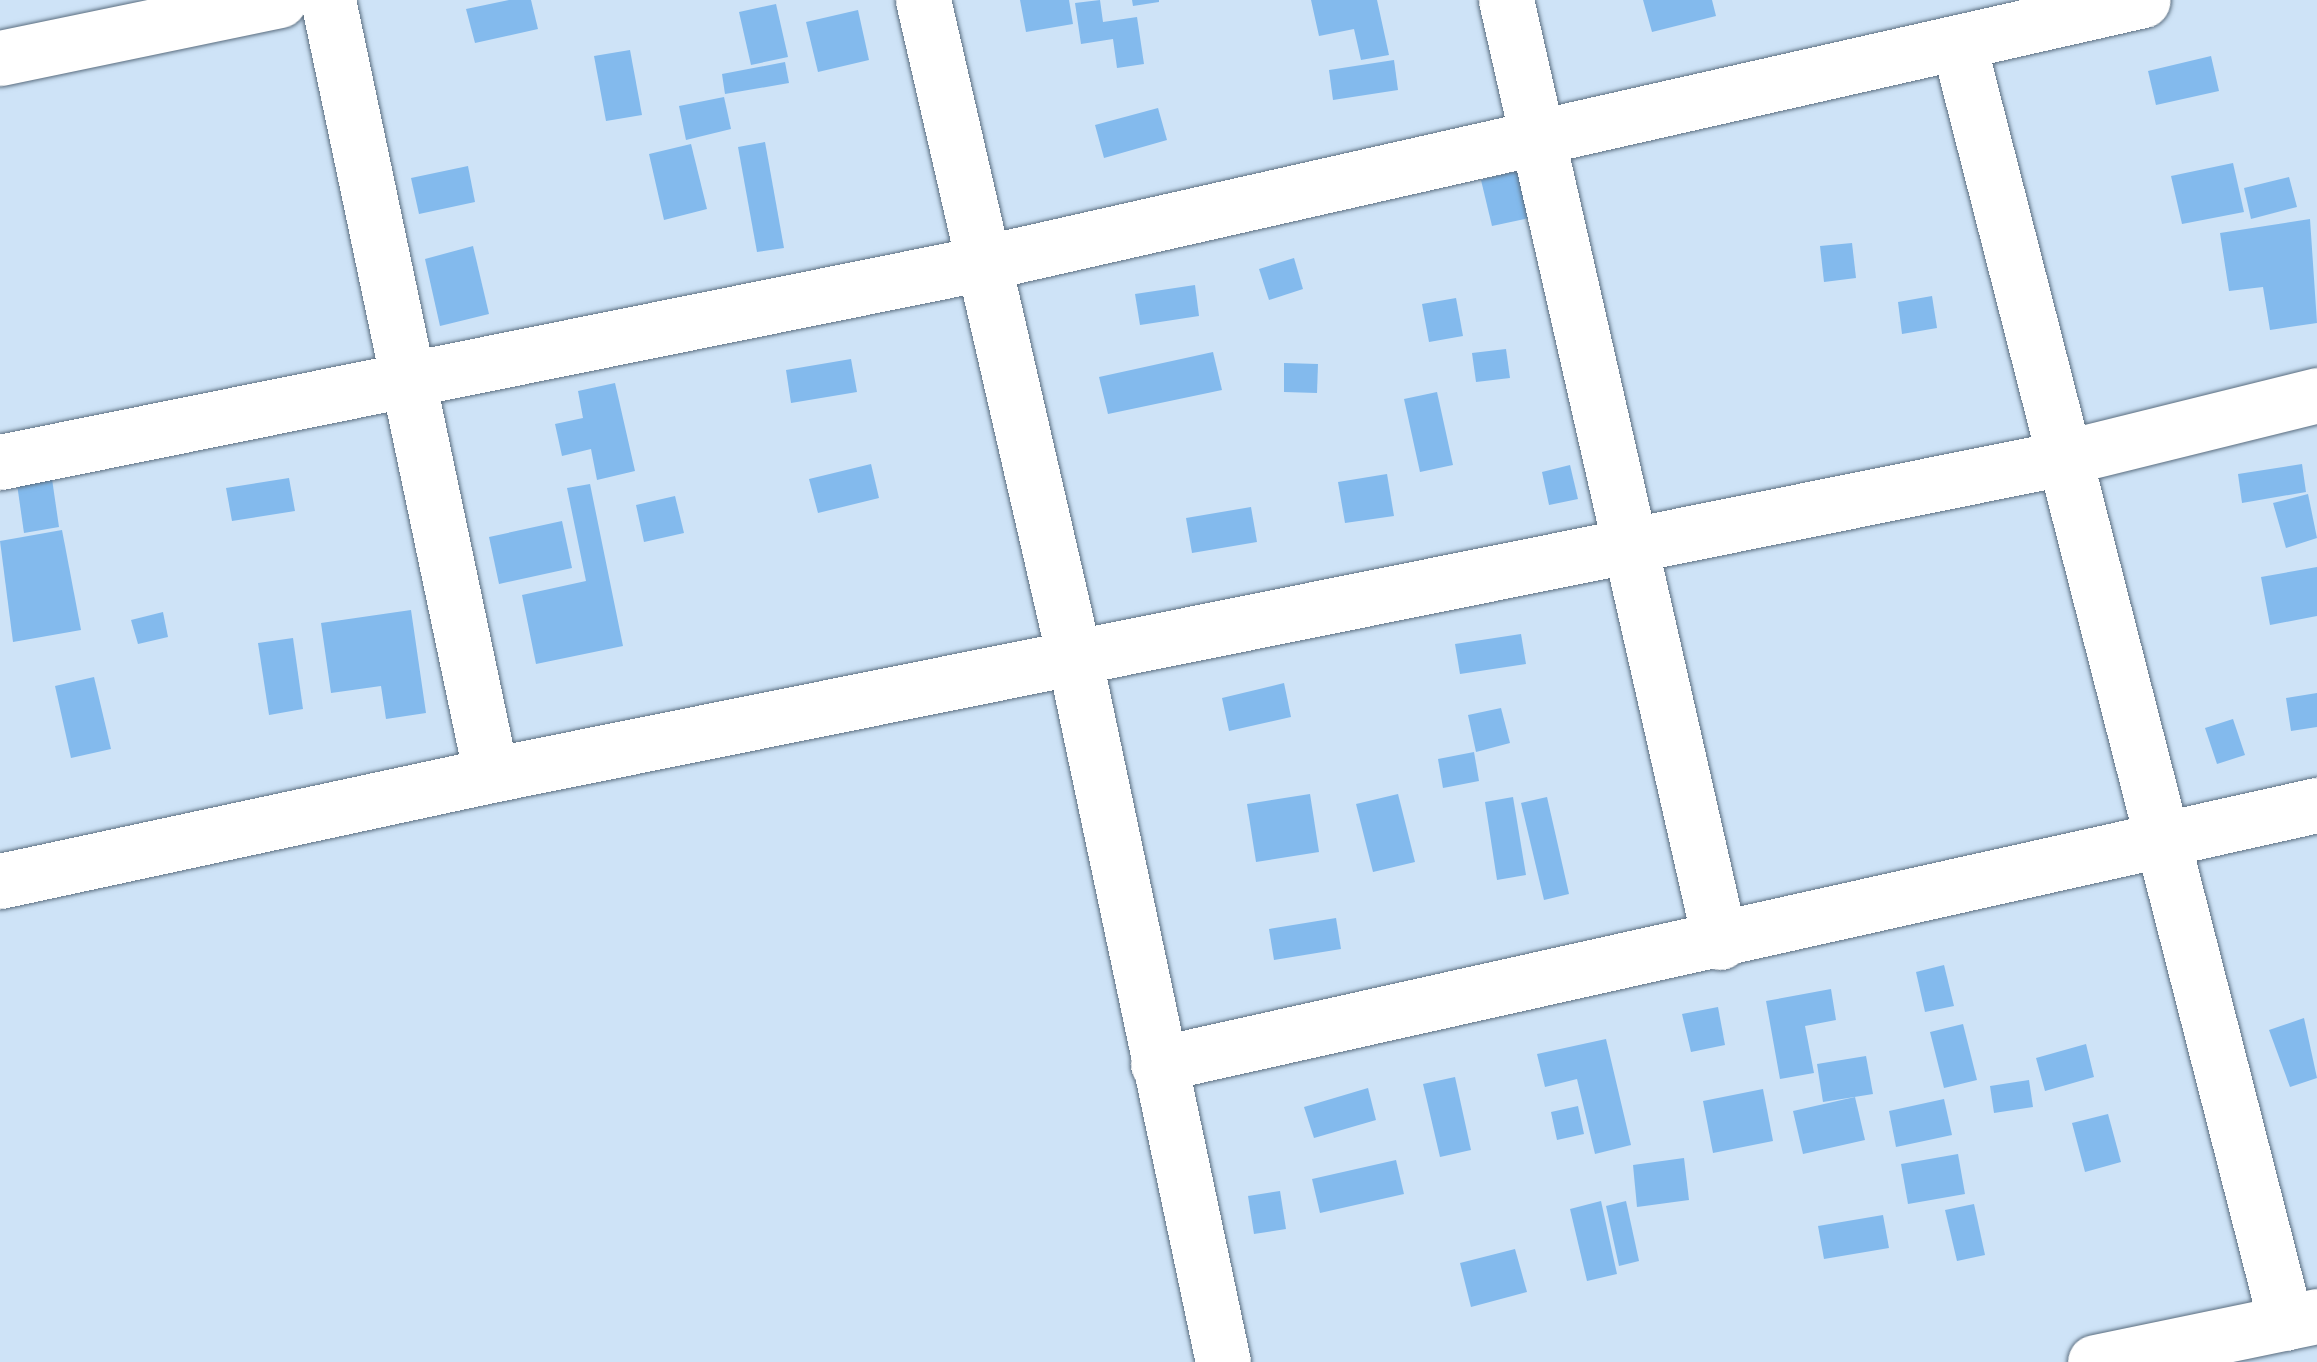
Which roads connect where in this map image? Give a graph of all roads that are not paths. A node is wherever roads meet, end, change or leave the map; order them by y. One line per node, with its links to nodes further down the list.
1 (279, 0): 7 (street)
2 (328, 0): 10 (street)
3 (924, 0): 9 (street)
4 (1506, 0): 8 (street)
5 (2143, 0): 6 (street)
6 (1958, 42): 8 (street); 12 (street)
7 (0, 58)
8 (1538, 134): 9 (street); 14 (street)
9 (982, 263): 10 (street); 15 (street)
10 (406, 376): 13 (street); 16 (street)
11 (2317, 395): 12 (street)
12 (2063, 458): 14 (street); 18 (street)
13 (0, 462)
14 (1630, 549): 15 (street); 20 (street)
15 (1075, 661): 16 (street); 21 (street)
16 (491, 774): 19 (street)
17 (2317, 805): 18 (street)
18 (2158, 838): 20 (street); 22 (street)
19 (0, 882)
20 (1720, 942): 21 (street)
21 (1158, 1064): 23 (street)
22 (2302, 1320): 24 (street)
23 (1223, 1362)
24 (2095, 1362)

